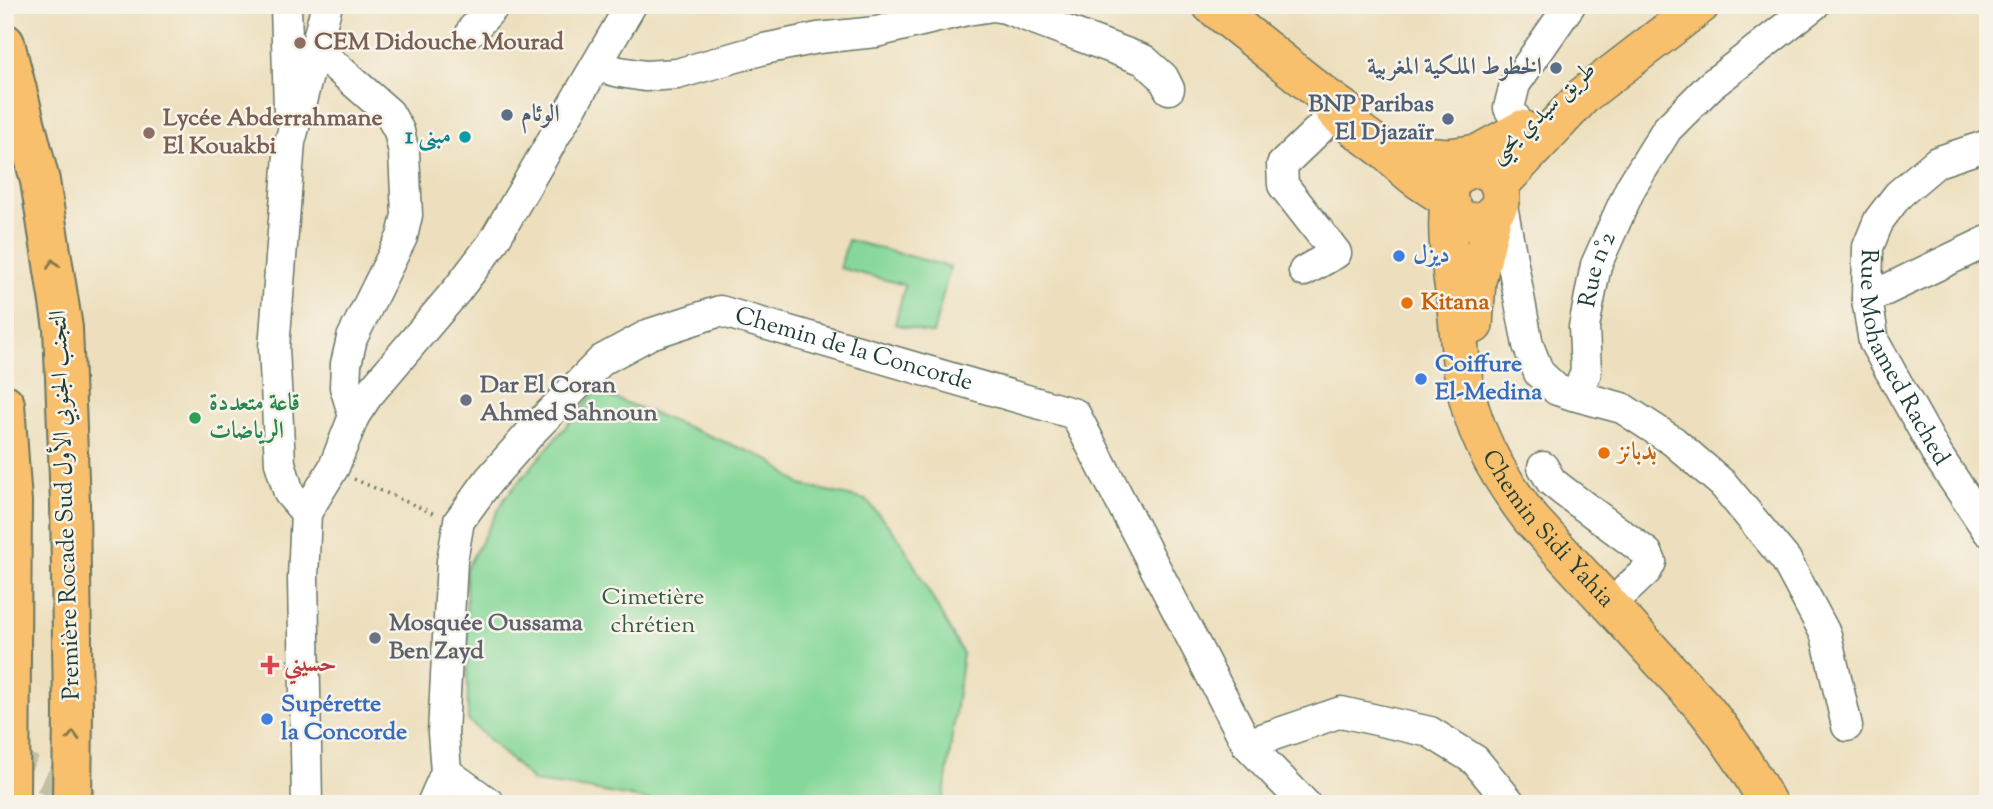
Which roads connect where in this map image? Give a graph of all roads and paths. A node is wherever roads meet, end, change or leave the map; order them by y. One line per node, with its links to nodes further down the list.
1 (286, 5): 17 (street)
2 (327, 5): 12 (street)
3 (495, 5): 10 (street)
4 (631, 5): 13 (street)
5 (1211, 5): 15 (main road)
6 (1570, 5): 16 (street)
7 (1670, 5): 16 (main road, طريق سيدي يحيى)
8 (1701, 5): 20 (main road, طريق سيدي يحيى)
9 (1814, 5): 25 (street, Rue n°2)
10 (472, 30)
11 (5, 43): 38 (highway, Première Rocade Sud التجنب الجنوبي الأول, one-way to 11)
12 (316, 49): 17 (street); 27 (street)
13 (596, 66): 14 (street); 27 (street)
14 (1169, 89)
15 (1331, 104): 19 (main road); 21 (main road); 23 (street)
16 (1522, 129): 19 (main road); 20 (main road, طريق سيدي يحيى)
17 (290, 142): 30 (street)
18 (1988, 145): 24 (street, Rue Mohamed Rached)
19 (1410, 154): 20 (main road)
20 (1490, 188): 21 (main road); 25 (street); 33 (main road, Chemin Sidi Yahia)
21 (1449, 202): 44 (main road, Chemin Sidi Yahia)
22 (1988, 241): 24 (street)
23 (1304, 271)
24 (1867, 299): 32 (street, Rue Mohamed Rached)
25 (1573, 395): 34 (street)
26 (5, 404): 37 (highway)
27 (354, 416): 28 (street)
28 (334, 467): 30 (street); 31 (path)
29 (1543, 467): 33 (street)
30 (306, 513): 39 (street)
31 (459, 521): 35 (street, Chemin de la Concorde); 36 (street, Chemin de la Concorde)
32 (1988, 531)
33 (1627, 589): 45 (main road, Chemin Sidi Yahia)
34 (1847, 726)
35 (1247, 744): 42 (street, Chemin de la Concorde); 43 (street)
36 (446, 772): 40 (street, Chemin de la Concorde); 41 (street)
37 (10, 796)
38 (72, 804)
39 (307, 804)
40 (432, 804)
41 (490, 804)
42 (1305, 804)
43 (1511, 804)
44 (1768, 804)
45 (1784, 804)

